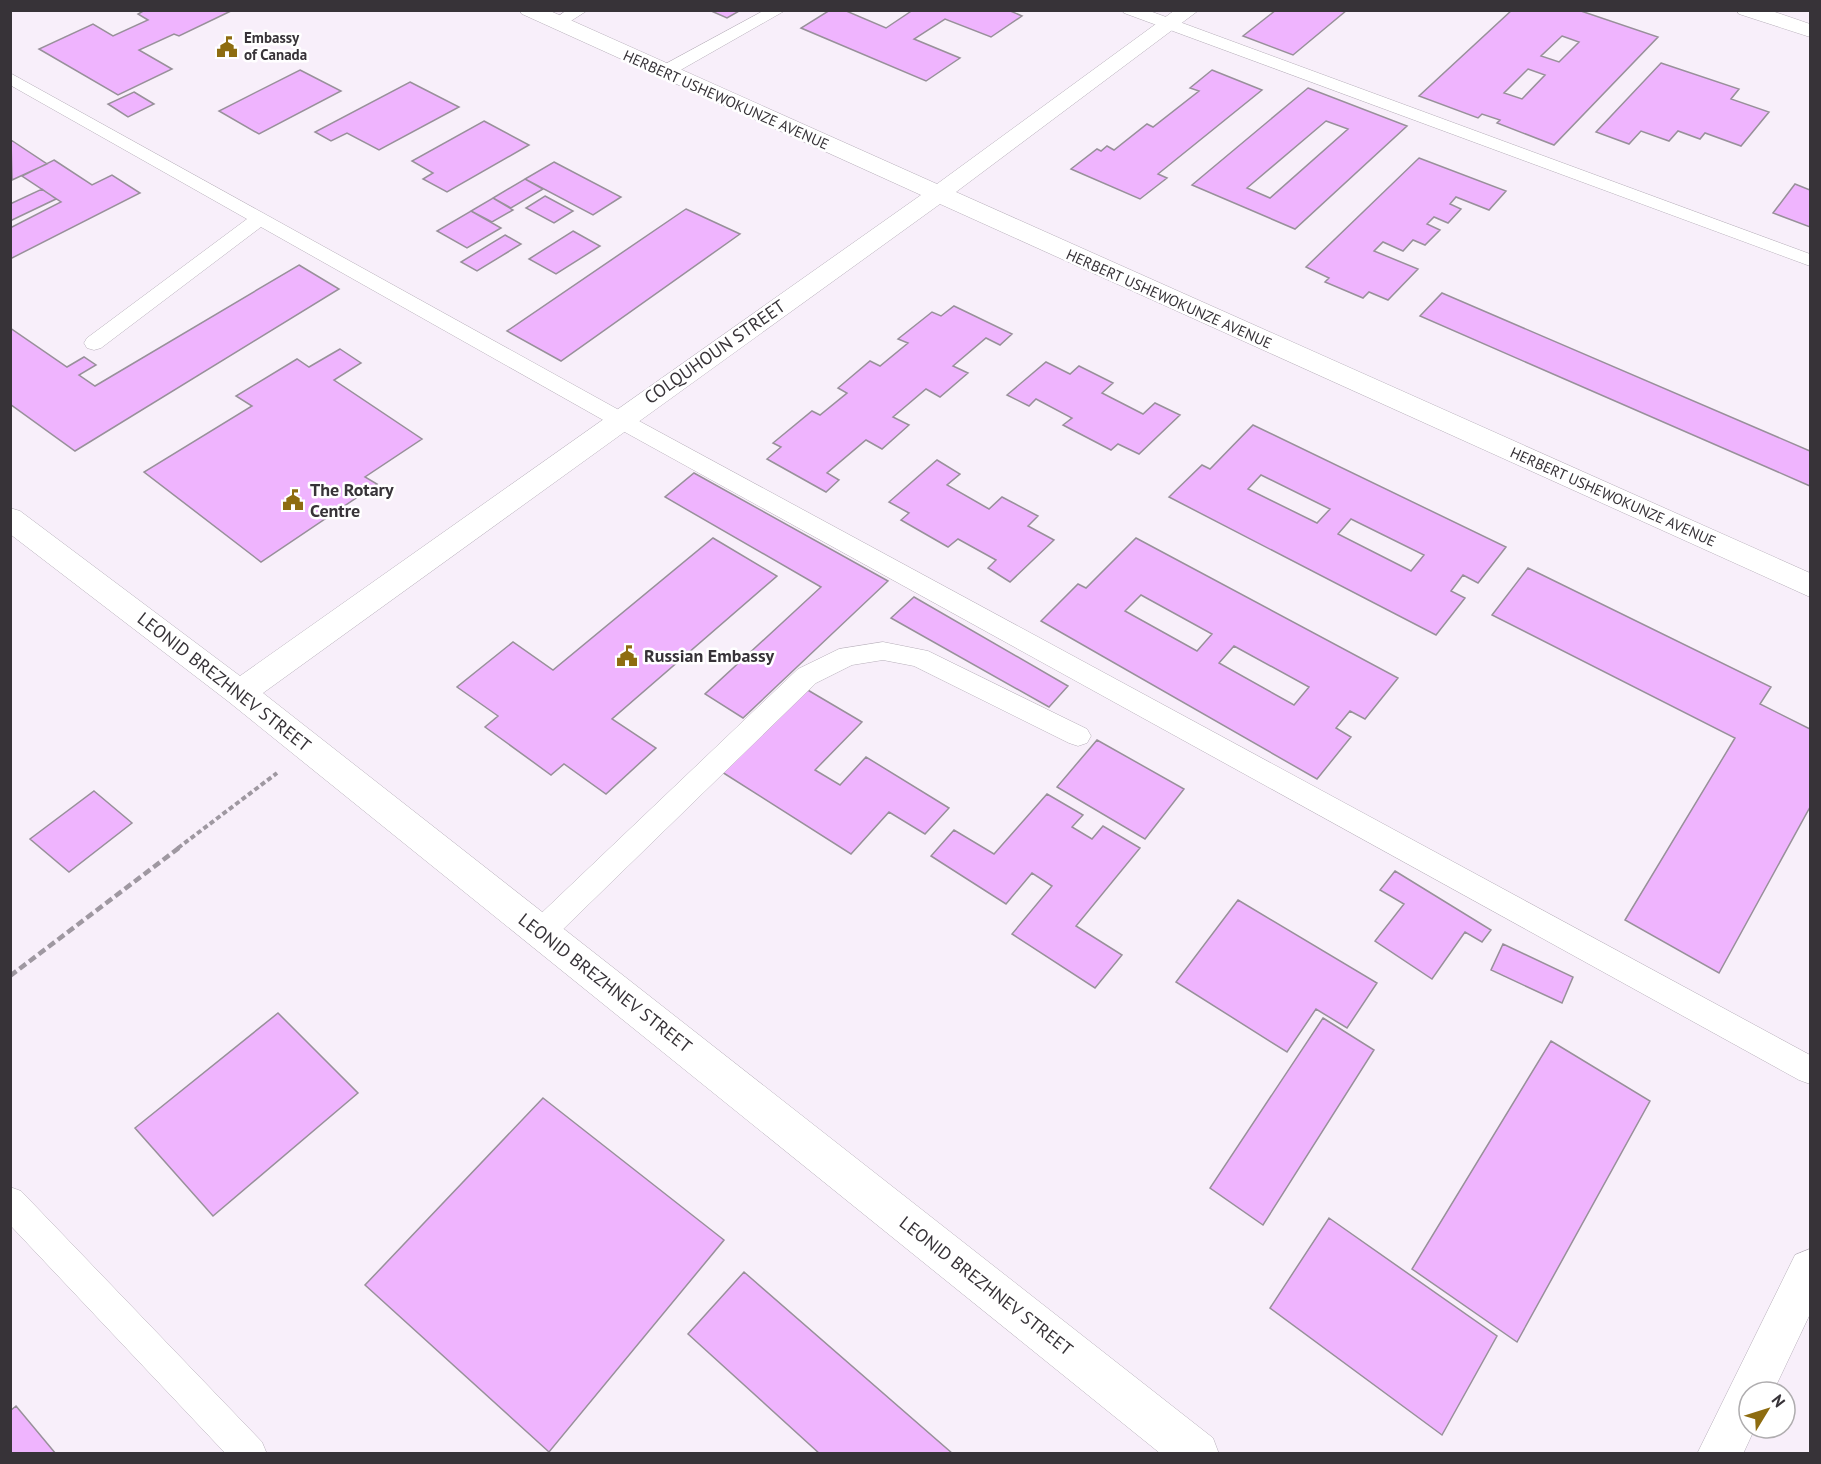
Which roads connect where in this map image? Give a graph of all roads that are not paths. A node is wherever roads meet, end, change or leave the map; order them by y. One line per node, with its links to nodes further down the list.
1 (529, 10): 7 (street, HERBERT USHEWOKUNZE AVENUE)
2 (580, 10): 7 (lane)
3 (778, 10): 9 (lane)
4 (1130, 10): 6 (lane)
5 (1746, 10): 8 (street)
6 (1179, 18): 11 (street, COLQUHOUN STREET); 13 (lane)
7 (557, 23): 9 (street, HERBERT USHEWOKUNZE AVENUE)
8 (1810, 31)
9 (664, 72): 11 (street, HERBERT USHEWOKUNZE AVENUE)
10 (10, 78): 12 (lane)
11 (937, 195): 15 (street, COLQUHOUN STREET); 17 (street, HERBERT USHEWOKUNZE AVENUE)
12 (261, 218): 14 (lane); 15 (lane)
13 (1810, 260)
14 (93, 343)
15 (620, 420): 18 (street, COLQUHOUN STREET); 21 (lane)
16 (10, 518): 18 (street, LEONID BREZHNEV STREET)
17 (1810, 586)
18 (240, 693): 20 (street, LEONID BREZHNEV STREET)
19 (1078, 736): 20 (lane)
20 (541, 932): 27 (street, LEONID BREZHNEV STREET)
21 (1810, 1070)
22 (10, 1202): 26 (lane)
23 (1810, 1270): 24 (street)
24 (1755, 1380)
25 (1737, 1417): 28 (street)
26 (250, 1454)
27 (1197, 1454)
28 (1719, 1454)

